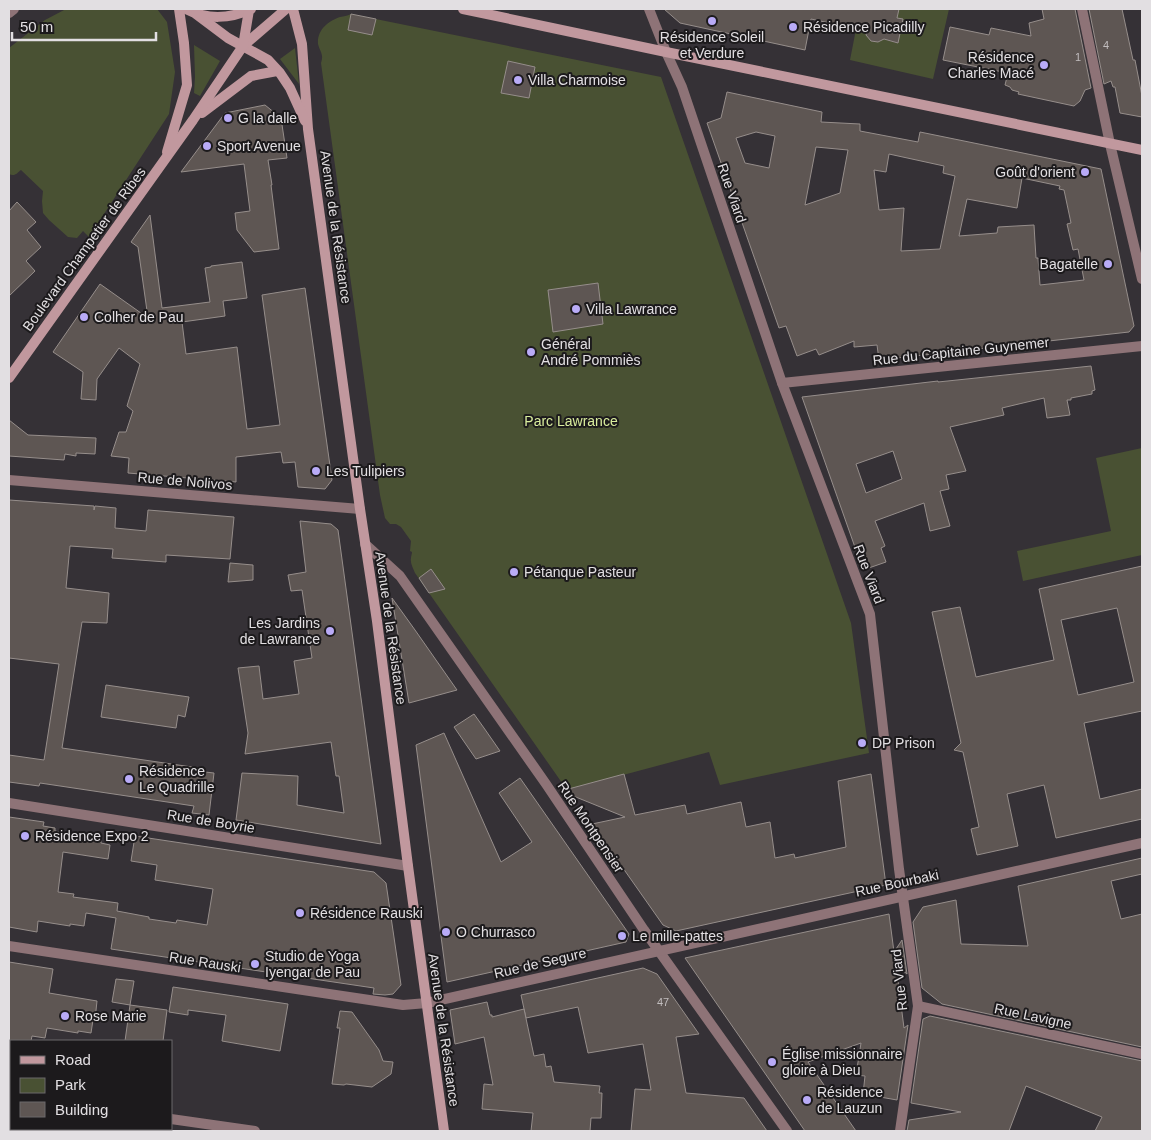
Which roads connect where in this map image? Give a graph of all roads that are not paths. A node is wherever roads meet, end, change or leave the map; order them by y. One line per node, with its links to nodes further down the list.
1 (14, 9): 10 (street)
2 (179, 9): 19 (main road, Boulevard Champetier de Ribes)
3 (186, 9): 11 (main road)
4 (250, 9): 11 (main road); 12 (main road, Boulevard Champetier de Ribes)
5 (286, 9): 12 (main road)
6 (293, 9): 16 (main road, Avenue de la Résistance)
7 (463, 9): 13 (main road)
8 (649, 9): 13 (street, Rue Viard)
9 (1082, 9): 17 (street)
10 (9, 13)
11 (196, 14): 12 (main road, Avenue de la Résistance)
12 (243, 46): 14 (main road, Avenue de la Résistance); 15 (main road, Boulevard Champetier de Ribes)
13 (666, 52): 17 (main road); 23 (street, Rue Viard)
14 (277, 71): 15 (main road); 16 (main road, Avenue de la Résistance)
15 (193, 120): 19 (main road, Boulevard Champetier de Ribes)
16 (308, 129): 25 (main road, Avenue de la Résistance)
17 (1110, 144): 18 (main road); 20 (street)
18 (1142, 150)
19 (165, 159): 22 (main road, Boulevard Champetier de Ribes)
20 (1142, 279)
21 (1142, 346): 23 (street, Rue du Capitaine Guynemer)
22 (9, 378)
23 (782, 384): 30 (street, Rue Viard)
24 (9, 480): 25 (street, Rue de Nolivos)
25 (360, 508): 26 (main road, Avenue de la Résistance)
26 (366, 544): 29 (main road, Avenue de la Résistance); 32 (street, Rue Montpensier)
27 (9, 802): 29 (street, Rue de Boyrie)
28 (1142, 843): 30 (street, Rue Bourbaki)
29 (408, 866): 33 (main road, Avenue de la Résistance)
30 (902, 896): 32 (street, Rue Bourbaki); 34 (street, Rue Viard)
31 (9, 946): 33 (street, Rue Rauski)
32 (658, 950): 33 (street, Rue de Segure); 39 (street, Rue Montpensier)
33 (427, 1003): 38 (main road, Avenue de la Résistance)
34 (918, 1006): 35 (street, Rue Lavigne); 40 (street, Rue Viard)
35 (1142, 1054)
36 (172, 1119): 37 (street)
37 (255, 1131)
38 (444, 1131)
39 (787, 1131)
40 (900, 1131)

